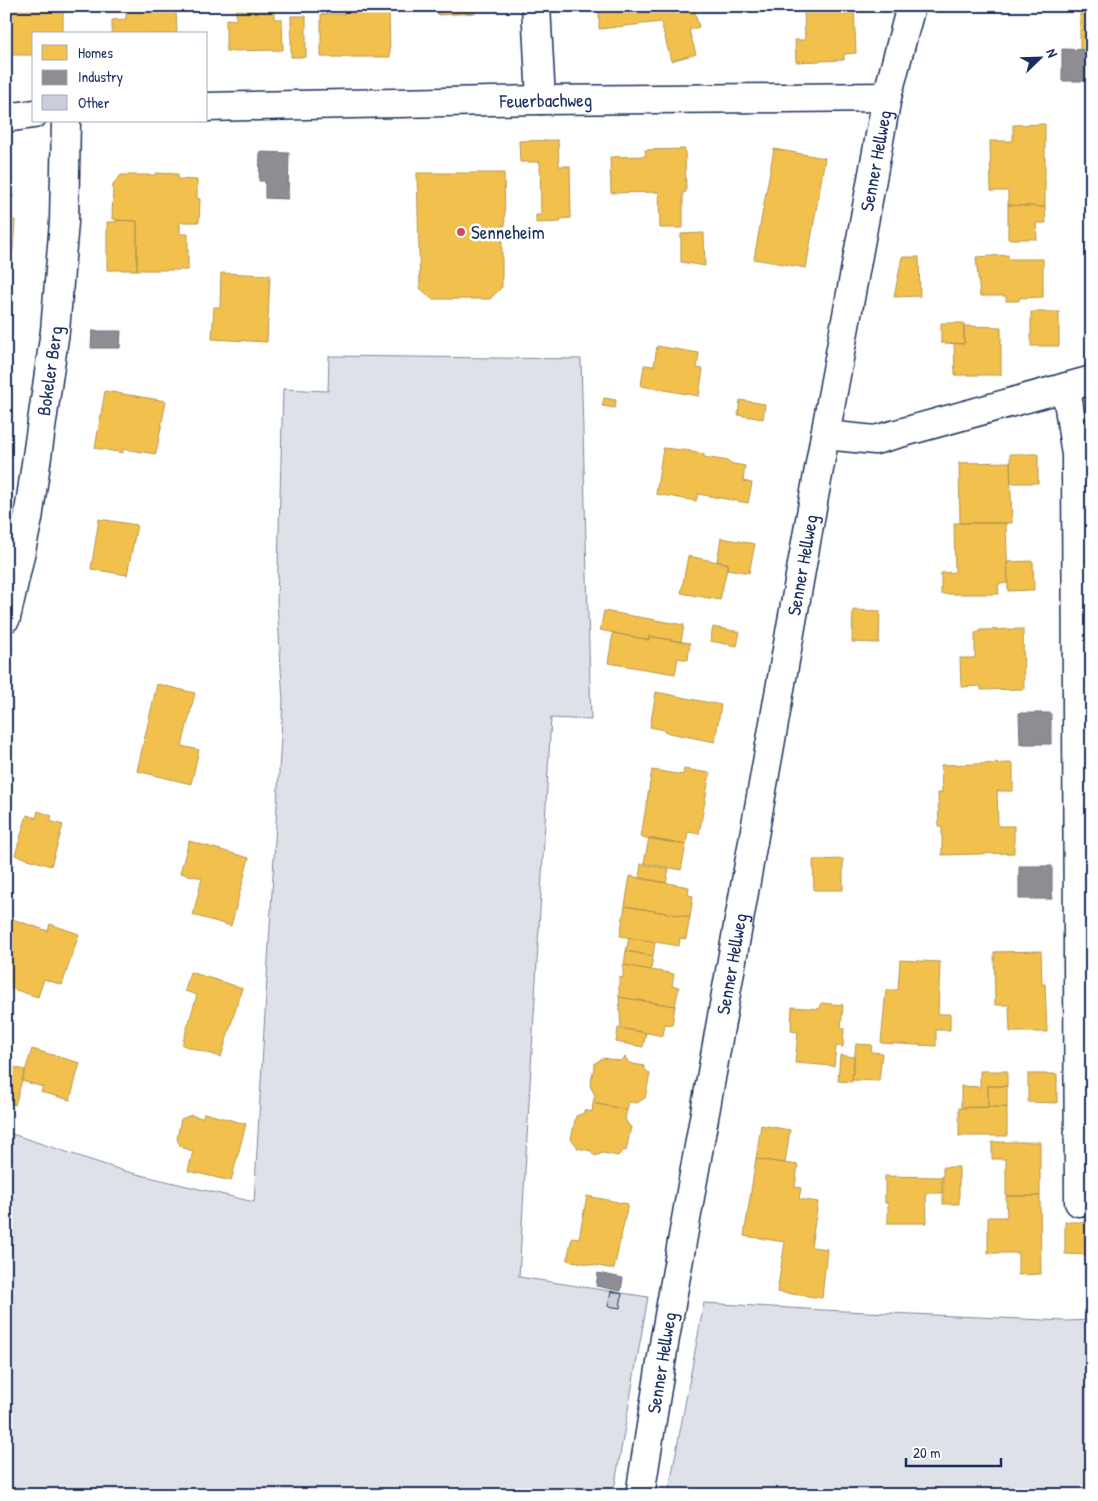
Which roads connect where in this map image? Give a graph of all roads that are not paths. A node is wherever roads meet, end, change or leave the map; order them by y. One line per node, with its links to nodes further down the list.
1 (536, 6): 4 (street)
2 (910, 6): 3 (street, Senner Hellweg)
3 (887, 97): 4 (street, Feuerbachweg); 11 (street, Senner Hellweg)
4 (541, 100): 5 (street, Feuerbachweg)
5 (208, 107)
6 (32, 114): 7 (street)
7 (6, 118)
8 (66, 122): 12 (street, Bokeler Berg)
9 (1092, 380): 10 (street)
10 (1066, 387): 11 (street); 13 (street)
11 (825, 435): 14 (street, Senner Hellweg)
12 (6, 618)
13 (1079, 1202)
14 (640, 1495)

